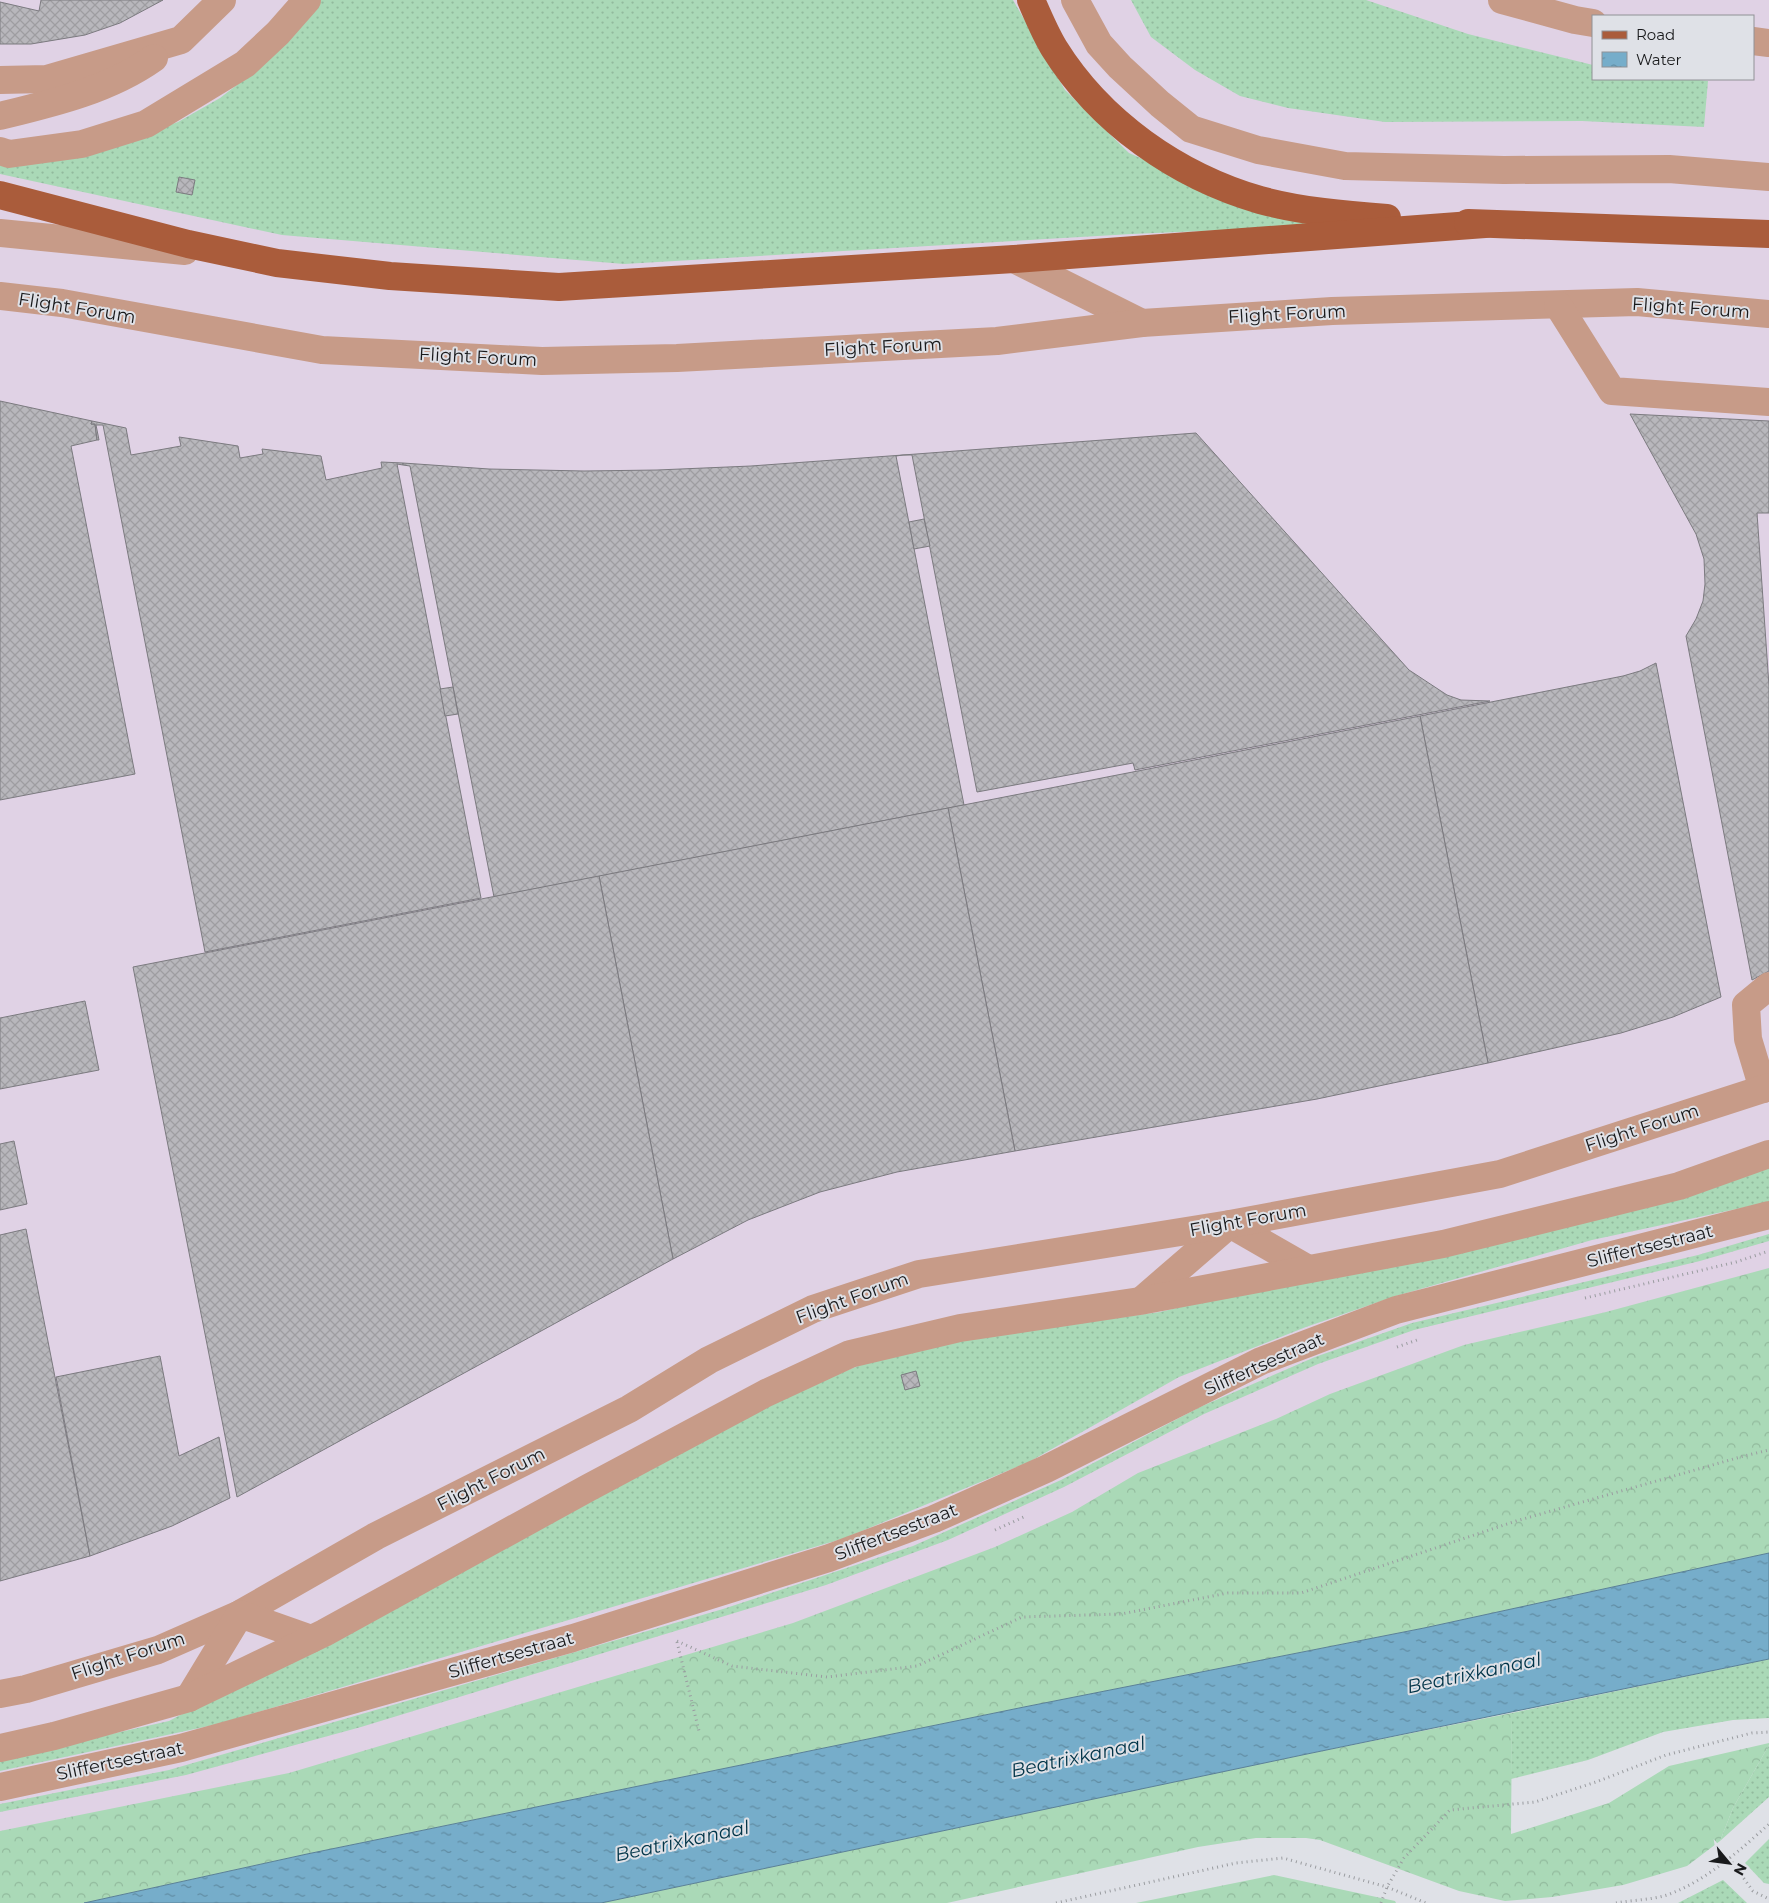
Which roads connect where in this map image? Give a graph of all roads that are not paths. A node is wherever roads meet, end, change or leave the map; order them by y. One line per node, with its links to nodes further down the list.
1 (222, 0): 7 (street)
2 (307, 0): 12 (street)
3 (1031, 0): 15 (main road)
4 (1074, 0): 13 (street)
5 (1502, 0): 6 (street)
6 (1592, 23)
7 (181, 40): 10 (street); 11 (street)
8 (1754, 42): 9 (street)
9 (1769, 42)
10 (0, 80)
11 (0, 116)
12 (0, 152)
13 (1769, 177)
14 (0, 195): 18 (main road)
15 (1485, 224): 17 (main road); 19 (main road)
16 (0, 233): 18 (street)
17 (1769, 234)
18 (258, 259): 19 (main road)
19 (1014, 259): 23 (street)
20 (0, 296): 23 (street, Flight Forum)
21 (1558, 305): 22 (street, Flight Forum); 23 (street, Flight Forum); 24 (street)
22 (1769, 314)
23 (1142, 323)
24 (1769, 402)
25 (1769, 986): 26 (street)
26 (1766, 1088): 29 (street, Flight Forum)
27 (1769, 1154): 30 (street)
28 (1769, 1215): 37 (street, Sliffertsestraat)
29 (1230, 1224): 30 (street); 31 (street); 32 (street, Flight Forum)
30 (1308, 1269): 31 (street)
31 (1140, 1301): 33 (street)
32 (240, 1614): 33 (street); 34 (street, Flight Forum); 35 (street)
33 (312, 1639): 35 (street)
34 (0, 1694)
35 (189, 1698): 36 (street)
36 (0, 1748)
37 (0, 1787)

